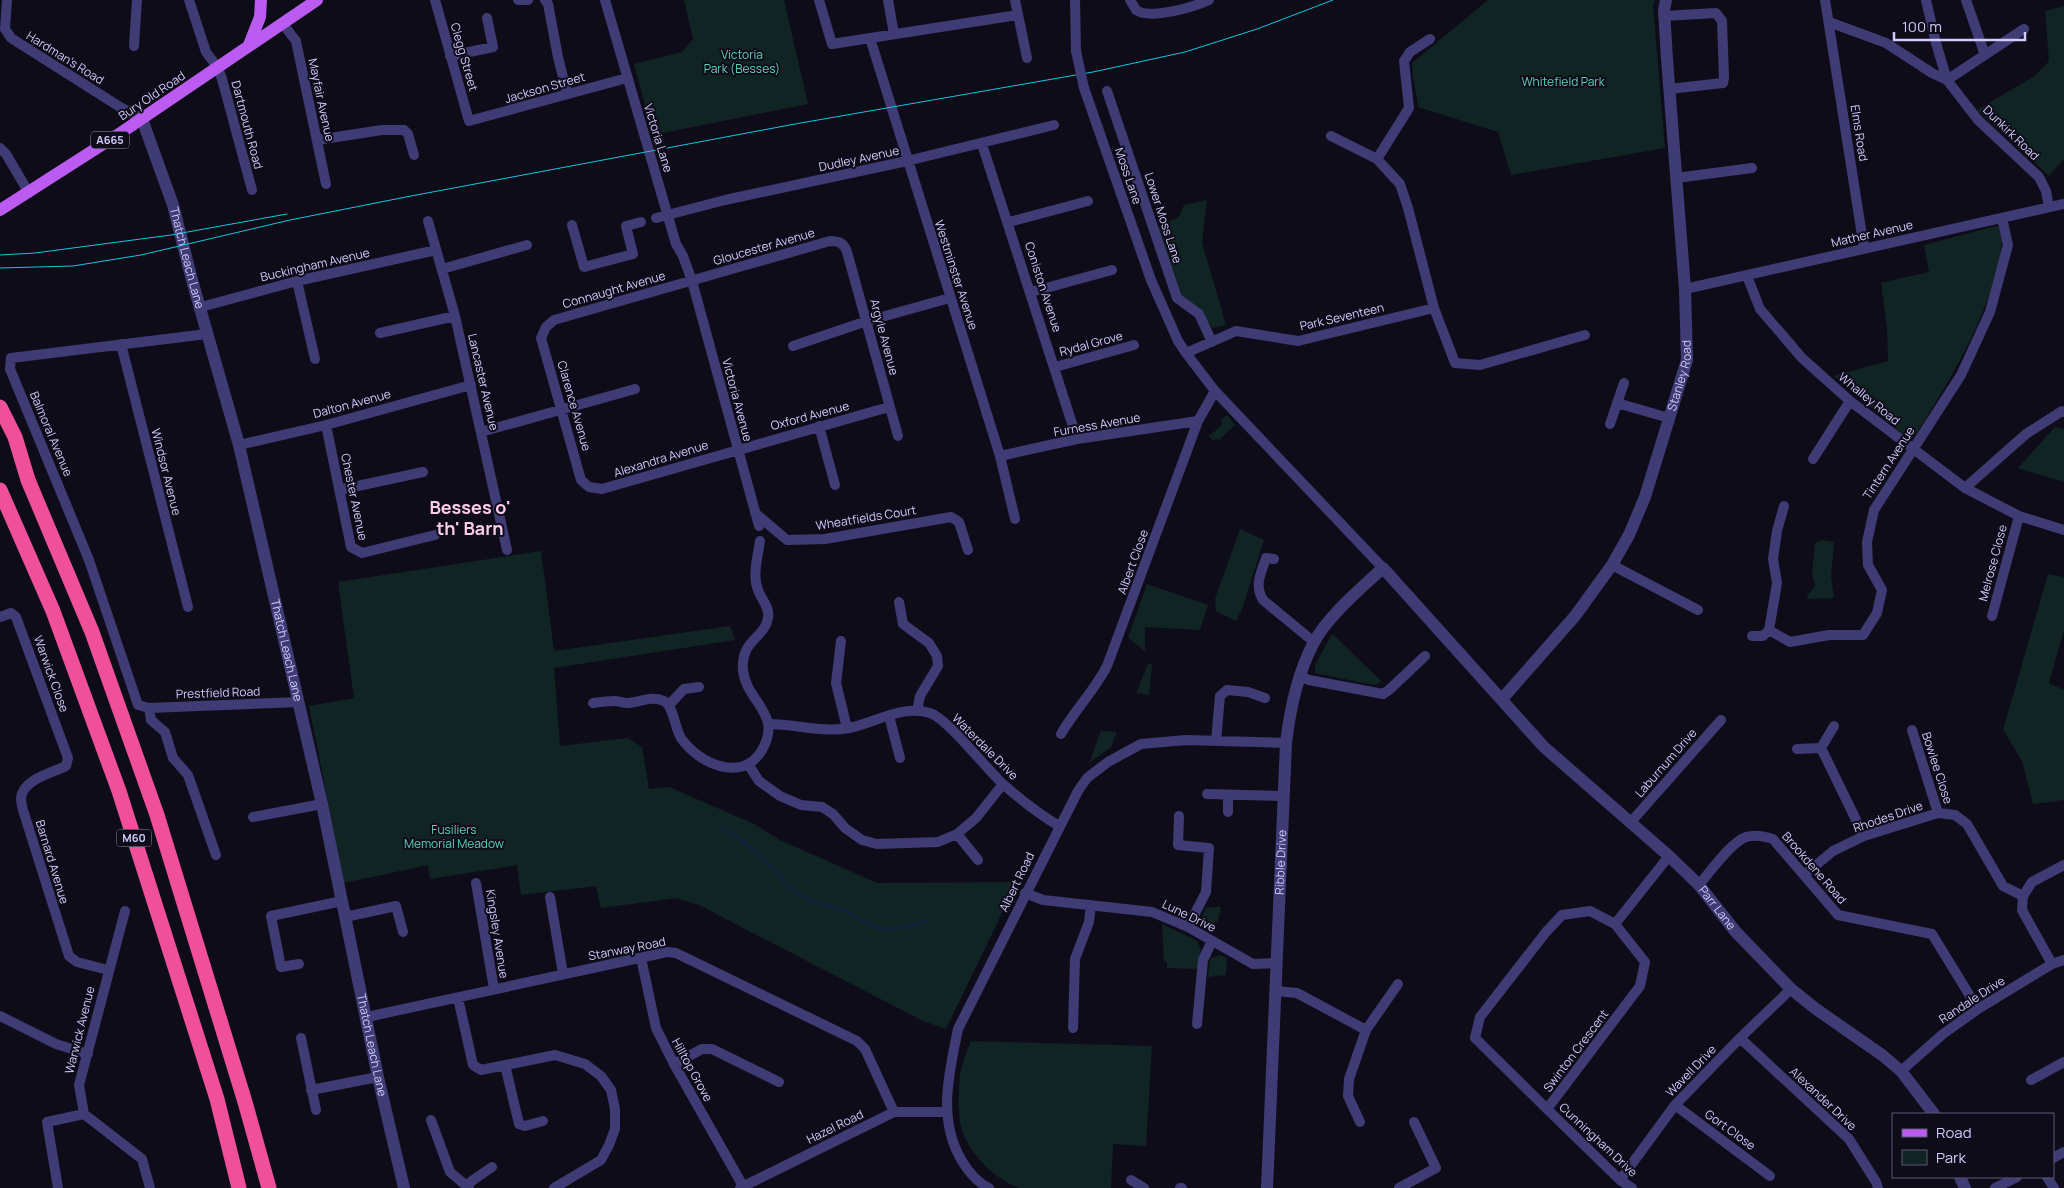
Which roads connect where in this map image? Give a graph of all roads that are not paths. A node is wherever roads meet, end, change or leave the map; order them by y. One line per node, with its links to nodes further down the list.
1 (6, 0): 27 (street)
2 (137, 0): 33 (street)
3 (189, 0): 37 (street, Dartmouth Road)
4 (261, 0): 23 (main road)
5 (317, 0): 26 (main road, Bury Old Road / A665)
6 (435, 0): 34 (street, Clegg Street)
7 (518, 0): 8 (street)
8 (528, 0)
9 (545, 0): 42 (street)
10 (605, 0): 38 (street, Victoria Lane)
11 (819, 0): 30 (street)
12 (888, 0): 29 (street)
13 (1015, 0): 21 (street)
14 (1075, 0): 95 (street, Moss Lane, bridge)
15 (1130, 0): 16 (street)
16 (1209, 0)
17 (1666, 0): 22 (street, Stanley Road)
18 (1825, 0): 25 (street, Elms Road)
19 (1926, 0): 39 (street)
20 (1966, 0): 35 (street)
21 (1018, 15): 29 (street); 36 (street)
22 (1664, 16): 40 (street, Stanley Road); 40 (street)
23 (260, 17): 26 (main road); 32 (main road)
24 (487, 18): 34 (street)
25 (1829, 22): 39 (street); 73 (street, Elms Road)
26 (283, 24): 32 (main road, Bury Old Road / A665); 49 (street, Mayfair Avenue)
27 (2, 29): 43 (street, Hardman's Road)
28 (2024, 29): 35 (street)
29 (894, 34): 30 (street)
30 (870, 38): 54 (street, Westminster Avenue)
31 (1430, 40): 53 (street)
32 (249, 45): 37 (main road, Bury Old Road / A665)
33 (134, 46)
34 (450, 56): 45 (street, Clegg Street)
35 (1985, 56): 39 (street)
36 (1027, 58)
37 (218, 68): 44 (main road, Bury Old Road / A665); 58 (street, Dartmouth Road)
38 (627, 78): 42 (street, Jackson Street); 64 (street, Victoria Lane)
39 (1947, 80): 62 (street, Dunkirk Road)
40 (1669, 89): 56 (street, Stanley Road)
41 (1107, 91): 91 (street, Lower Moss Lane)
42 (567, 93): 45 (street, Jackson Street)
43 (120, 107): 44 (street, Hardman's Road); 47 (street)
44 (142, 119): 47 (main road, Bury Old Road / A665); 83 (street, Thatch Leach Lane)
45 (469, 122)
46 (1054, 125): 50 (street, Dudley Avenue)
47 (122, 132): 59 (main road, Bury Old Road / A665)
48 (1330, 136): 53 (street)
49 (317, 140): 52 (street); 57 (street, Mayfair Avenue)
50 (982, 144): 54 (street, Dudley Avenue); 69 (street, Coniston Avenue)
51 (0, 148): 59 (street)
52 (414, 155)
53 (1377, 159): 84 (street)
54 (907, 161): 64 (street, Dudley Avenue); 82 (street, Westminster Avenue)
55 (1752, 168): 56 (street)
56 (1676, 178): 80 (street, Stanley Road)
57 (326, 184)
58 (252, 190)
59 (29, 193): 63 (main road, Bury Old Road / A665)
60 (1088, 201): 69 (street)
61 (2064, 204): 62 (street, Mather Avenue)
62 (2049, 206): 66 (street, Mather Avenue)
63 (0, 210)
64 (668, 215): 65 (street, Dudley Avenue); 79 (street, Victoria Lane)
65 (656, 218)
66 (2002, 218): 73 (street, Mather Avenue); 119 (street, Tintern Avenue)
67 (428, 221): 74 (street, Lancaster Avenue)
68 (641, 222): 70 (street)
69 (1009, 222): 81 (street, Coniston Avenue)
70 (572, 225)
71 (843, 244): 79 (street, Gloucester Avenue); 86 (street, Argyle Avenue)
72 (527, 245): 75 (street)
73 (1864, 248): 77 (street, Mather Avenue)
74 (436, 250): 75 (street, Lancaster Avenue); 78 (street, Buckingham Avenue)
75 (442, 269): 85 (street, Lancaster Avenue)
76 (1112, 270): 81 (street)
77 (1747, 276): 80 (street, Mather Avenue); 102 (street, Whalley Road)
78 (297, 281): 83 (street, Buckingham Avenue); 96 (street)
79 (692, 281): 87 (street, Connaught Avenue); 118 (street, Victoria Avenue)
80 (1685, 288): 108 (street, Stanley Road)
81 (1031, 292): 97 (street, Coniston Avenue)
82 (950, 298): 86 (street); 120 (street, Westminster Avenue)
83 (200, 307): 89 (street, Thatch Leach Lane)
84 (1434, 308): 90 (street); 91 (street, Park Seventeen)
85 (455, 316): 88 (street); 99 (street, Lancaster Avenue)
86 (867, 322): 94 (street); 105 (street, Argyle Avenue)
87 (546, 327): 106 (street, Clarence Avenue)
88 (380, 333)
89 (207, 334): 92 (street, Balmoral Avenue); 117 (street, Thatch Leach Lane)
90 (1584, 335)
91 (1212, 342): 95 (street, Park Seventeen)
92 (121, 344): 142 (street, Windsor Avenue); 159 (street, Balmoral Avenue)
93 (1134, 345): 97 (street, Rydal Grove)
94 (793, 346)
95 (1186, 353): 101 (street)
96 (315, 359)
97 (1055, 367): 116 (street, Coniston Avenue)
98 (1624, 383): 103 (street)
99 (470, 385): 111 (street, Dalton Avenue); 114 (street, Lancaster Avenue)
100 (636, 389): 106 (street)
101 (1215, 391): 109 (street, Albert Close); 141 (street)
102 (1850, 401): 119 (street, Whalley Road); 121 (street)
103 (1617, 403): 108 (street); 110 (street)
104 (0, 407): 123 (highway, M60)
105 (890, 407): 112 (street, Oxford Avenue); 115 (street, Argyle Avenue)
106 (562, 408): 114 (street); 125 (street, Clarence Avenue)
107 (2064, 412): 126 (street)
108 (1669, 418): 140 (street, Stanley Road)
109 (1198, 421): 116 (street, Furness Avenue); 167 (street, Albert Close)
110 (1610, 424)
111 (326, 425): 117 (street, Dalton Avenue); 127 (street, Chester Avenue)
112 (819, 426): 118 (street, Oxford Avenue); 124 (street)
113 (0, 430): 123 (highway, M60)
114 (481, 432): 137 (street, Lancaster Avenue)
115 (898, 436)
116 (1077, 439): 120 (street, Furness Avenue)
117 (239, 445): 156 (street, Thatch Leach Lane)
118 (738, 449): 125 (street, Alexandra Avenue); 130 (street, Victoria Avenue)
119 (1913, 450): 126 (street, Whalley Road); 147 (street, Tintern Avenue)
120 (1000, 456): 132 (street, Westminster Avenue)
121 (1813, 459)
122 (423, 472): 127 (street)
123 (28, 480): 257 (highway, M60)
124 (835, 485)
125 (592, 488)
126 (1965, 488): 131 (street, Whalley Road)
127 (339, 490): 135 (street, Chester Avenue)
128 (1, 492): 256 (highway, M60)
129 (1784, 506): 147 (street)
130 (755, 513): 133 (street, Victoria Avenue); 138 (street, Wheatfields Court)
131 (2019, 516): 134 (street, Whalley Road); 145 (street, Melrose Close)
132 (1015, 519)
133 (759, 526)
134 (2064, 530)
135 (435, 535)
136 (760, 541): 163 (street)
137 (507, 550)
138 (968, 550)
139 (1274, 558): 150 (street)
140 (1612, 565): 144 (street); 155 (street, Stanley Road)
141 (1382, 568): 150 (street, Ribble Drive); 155 (street, Parr Lane)
142 (188, 607)
143 (897, 610): 160 (street)
144 (1698, 610)
145 (1992, 616)
146 (0, 617): 172 (street, Warwick Close)
147 (1769, 630): 148 (street)
148 (1752, 636)
149 (841, 642): 165 (street)
150 (1314, 642): 152 (street, Ribble Drive)
151 (1425, 656): 152 (street)
152 (1299, 676): 169 (street, Ribble Drive)
153 (699, 687): 158 (street)
154 (1266, 698): 168 (street)
155 (1502, 699): 184 (street, Parr Lane)
156 (299, 702): 159 (street, Prestfield Road); 179 (street, Thatch Leach Lane)
157 (592, 703): 158 (street)
158 (669, 705): 174 (street)
159 (144, 706): 188 (street)
160 (917, 711): 161 (street, Waterdale Drive); 175 (street, Waterdale Drive)
161 (889, 716): 165 (street, Waterdale Drive); 173 (street)
162 (1722, 720): 184 (street, Laburnum Drive)
163 (769, 724): 165 (street, Waterdale Drive); 174 (street)
164 (1834, 726): 170 (street)
165 (847, 728)
166 (1912, 730): 181 (street, Bowlee Close)
167 (1061, 734)
168 (1216, 741): 169 (street, Albert Road); 185 (street, Albert Road)
169 (1286, 743): 178 (street, Ribble Drive)
170 (1821, 748): 171 (street); 187 (street)
171 (1798, 749)
172 (68, 758): 211 (street, Barnard Avenue)
173 (900, 758)
174 (748, 764): 186 (street)
175 (1003, 784): 185 (street, Waterdale Drive); 186 (street)
176 (1207, 794): 177 (street)
177 (1228, 795): 178 (street); 180 (street)
178 (1284, 796): 208 (street, Ribble Drive)
179 (322, 804): 183 (street); 198 (street, Thatch Leach Lane)
180 (1228, 812)
181 (1938, 813): 187 (street, Rhodes Drive); 196 (street, Rhodes Drive)
182 (1179, 816): 203 (street)
183 (253, 817)
184 (1630, 823): 189 (street, Parr Lane)
185 (1059, 826): 195 (street, Albert Road)
186 (958, 834): 190 (street)
187 (1864, 836): 192 (street, Rhodes Drive)
188 (216, 854)
189 (1669, 856): 194 (street, Parr Lane); 202 (street)
190 (978, 860)
191 (2064, 865): 196 (street)
192 (1804, 876): 194 (street, Brookdene Road); 218 (street, Brookdene Road)
193 (476, 883): 214 (street, Kingsley Avenue)
194 (1699, 885): 215 (street, Parr Lane)
195 (1026, 893): 199 (street, Lune Drive); 239 (street, Albert Road)
196 (2022, 896): 210 (street)
197 (550, 897): 212 (street)
198 (342, 901): 201 (street, Thatch Leach Lane); 209 (street)
199 (1091, 905): 203 (street, Lune Drive); 222 (street)
200 (125, 911): 211 (street, Warwick Avenue)
201 (345, 917): 204 (street); 220 (street, Thatch Leach Lane)
202 (1615, 924): 236 (street, Swinton Crescent); 236 (street, Swinton Crescent)
203 (1188, 927): 205 (street, Lune Drive)
204 (403, 932)
205 (1212, 941): 208 (street, Lune Drive); 221 (street)
206 (641, 958): 212 (street, Stanway Road); 228 (street, Hilltop Grove); 238 (street, Stanway Road)
207 (2064, 960): 210 (street, Randale Drive)
208 (1278, 963): 216 (street, Ribble Drive)
209 (299, 964)
210 (2052, 964): 218 (street, Randale Drive)
211 (108, 970): 226 (street, Warwick Avenue)
212 (563, 974): 214 (street, Stanway Road)
213 (1398, 984): 223 (street)
214 (494, 989): 217 (street, Stanway Road)
215 (1790, 989): 225 (street, Wavell Drive); 230 (street, Parr Lane)
216 (1276, 991): 223 (street); 261 (street, Ribble Drive)
217 (458, 998): 220 (street, Stanway Road); 229 (street)
218 (1978, 1009): 230 (street, Randale Drive)
219 (0, 1016): 226 (street)
220 (366, 1017): 231 (street, Thatch Leach Lane)
221 (1197, 1024)
222 (1073, 1028)
223 (1366, 1030): 244 (street)
224 (301, 1038): 234 (street)
225 (1740, 1038): 235 (street, Wavell Drive); 264 (street, Alexander Drive)
226 (88, 1054): 241 (street, Warwick Avenue)
227 (2064, 1062): 232 (street)
228 (674, 1064): 233 (street); 252 (street, Hilltop Grove)
229 (505, 1065): 243 (street); 259 (street)
230 (1902, 1071): 240 (street, Parr Lane)
231 (378, 1077): 234 (street); 258 (street, Thatch Leach Lane)
232 (2031, 1080)
233 (779, 1082)
234 (311, 1090): 237 (street)
235 (1675, 1105): 247 (street, Gort Close); 250 (street, Wavell Drive)
236 (1547, 1109): 250 (street, Cunningham Drive)
237 (316, 1110)
238 (894, 1112): 239 (street, Hazel Road); 252 (street, Hazel Road)
239 (946, 1112): 253 (street, Albert Road)
240 (1933, 1113)
241 (84, 1114): 254 (street); 255 (street)
242 (431, 1120): 251 (street)
243 (543, 1121)
244 (1360, 1122)
245 (1414, 1122): 262 (street)
246 (492, 1167): 251 (street)
247 (1770, 1176)
248 (2015, 1178): 265 (street)
249 (1132, 1180): 260 (street)
250 (1620, 1180): 263 (street, Cunningham Drive)
251 (467, 1187)
252 (742, 1187)
253 (984, 1187)
254 (58, 1188)
255 (150, 1188)
256 (238, 1188)
257 (269, 1188)
258 (404, 1188)
259 (554, 1188)
260 (1144, 1188)
261 (1267, 1188)
262 (1398, 1188)
263 (1632, 1188)
264 (1878, 1188)
265 (1995, 1188)

